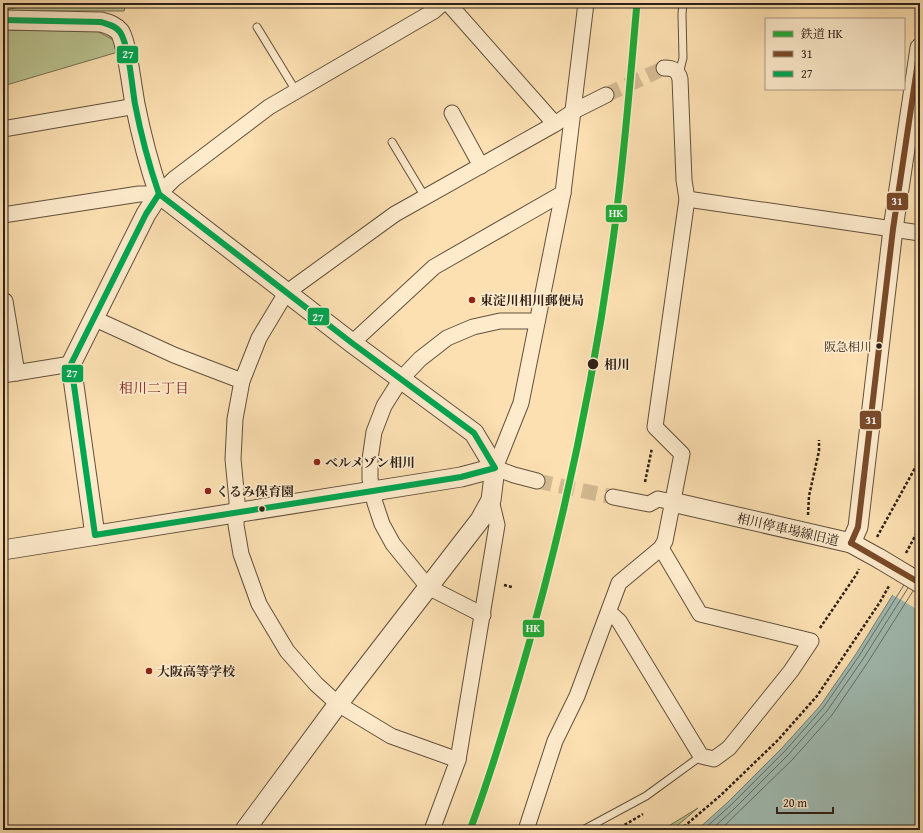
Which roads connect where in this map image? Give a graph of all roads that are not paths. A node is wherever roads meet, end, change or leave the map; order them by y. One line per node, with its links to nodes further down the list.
1 (443, 3): 11 (street)
2 (448, 3): 16 (street)
3 (586, 3): 14 (street)
4 (682, 3): 9 (lane)
5 (3, 20): 13 (street)
6 (258, 26): 11 (lane)
7 (920, 48): 10 (street)
8 (664, 68): 9 (street)
9 (679, 74): 23 (street)
10 (918, 79): 25 (street)
11 (296, 91): 21 (street)
12 (606, 95): 14 (street)
13 (136, 106): 17 (street); 21 (street)
14 (574, 111): 16 (street); 20 (street)
15 (452, 113): 19 (street)
16 (555, 124): 19 (street)
17 (3, 128)
18 (392, 142): 22 (lane)
19 (481, 166): 22 (street)
20 (563, 193): 30 (street); 31 (street)
21 (159, 194): 24 (street); 27 (street); 29 (street)
22 (425, 197): 27 (street)
23 (687, 199): 25 (street); 41 (street)
24 (3, 215)
25 (893, 229): 26 (street); 44 (street)
26 (920, 233)
27 (286, 293): 31 (street); 35 (street)
28 (5, 301): 33 (street)
29 (93, 318): 32 (street); 35 (street)
30 (537, 321): 34 (street); 36 (street)
31 (352, 343): 34 (street)
32 (71, 364): 33 (street); 43 (street)
33 (10, 374)
34 (400, 379): 36 (street); 38 (street)
35 (242, 381): 42 (street)
36 (495, 468): 37 (street); 38 (street); 40 (street)
37 (537, 481)
38 (372, 491): 42 (street); 48 (street)
39 (613, 497): 41 (street)
40 (490, 500): 48 (street); 50 (street)
41 (672, 502): 44 (street, 相川停車場線旧道); 45 (street)
42 (237, 514): 43 (street); 51 (street)
43 (95, 536): 46 (street)
44 (851, 544): 47 (street, 相川停車場線旧道, bridge)
45 (661, 548): 49 (street); 52 (street)
46 (3, 550)
47 (920, 582)
48 (428, 587): 50 (street); 51 (street)
49 (609, 612): 52 (street); 56 (street)
50 (483, 615): 53 (street)
51 (338, 704): 53 (street); 54 (street)
52 (701, 756): 57 (lane)
53 (458, 760): 55 (street)
54 (245, 830)
55 (432, 830)
56 (526, 830)
57 (583, 830)

